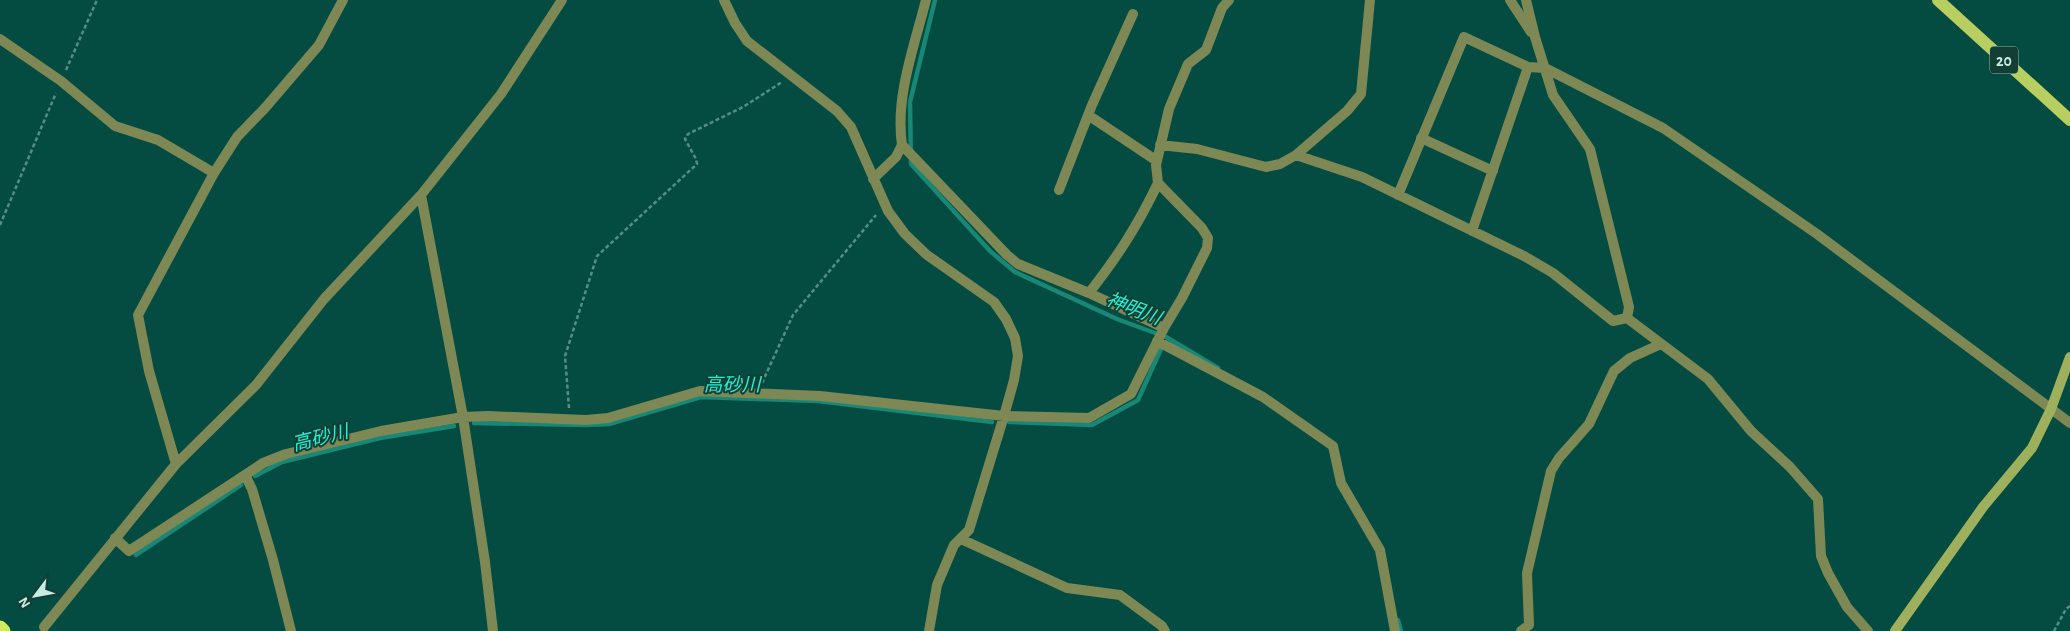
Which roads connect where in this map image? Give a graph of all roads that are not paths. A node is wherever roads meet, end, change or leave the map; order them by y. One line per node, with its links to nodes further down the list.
1 (343, 0): 23 (street)
2 (562, 0): 27 (street)
3 (724, 0): 24 (street)
4 (926, 0): 18 (street)
5 (1229, 0): 19 (street)
6 (1370, 0): 20 (street)
7 (1510, 0): 11 (street)
8 (1526, 0): 11 (street)
9 (1938, 0): 16 (main road, 20)
10 (1133, 14): 15 (street)
11 (1535, 37): 14 (street)
12 (0, 39): 23 (street)
13 (1528, 67): 14 (street); 17 (street); 22 (street)
14 (1545, 68): 31 (street); 36 (street)
15 (1088, 116): 21 (street); 26 (street)
16 (2070, 120)
17 (1421, 138): 22 (street); 28 (street)
18 (902, 145): 24 (street); 30 (street)
19 (1160, 145): 20 (street); 21 (street)
20 (1296, 155): 28 (street)
21 (1157, 161): 25 (street)
22 (1493, 171): 29 (street)
23 (214, 173): 40 (street)
24 (873, 179): 37 (street)
25 (1158, 183): 30 (street); 32 (street)
26 (1059, 190)
27 (421, 195): 38 (street); 40 (street)
28 (1398, 195): 29 (street)
29 (1472, 231): 31 (street)
30 (1089, 293): 32 (street)
31 (1627, 318): 34 (street)
32 (1164, 328): 33 (street)
33 (1157, 341): 37 (street); 51 (street)
34 (1661, 344): 52 (street); 53 (street)
35 (2070, 357): 36 (street)
36 (2051, 409): 39 (street); 54 (street)
37 (1004, 416): 38 (street); 43 (street)
38 (464, 417): 41 (street); 48 (street)
39 (2070, 422)
40 (176, 464): 42 (street)
41 (245, 474): 42 (street); 47 (street)
42 (115, 538): 44 (street)
43 (961, 539): 49 (street); 50 (street)
44 (44, 627)
45 (0, 628): 46 (highway)
46 (4, 631)
47 (291, 631)
48 (493, 631)
49 (929, 631)
50 (1165, 631)
51 (1396, 631)
52 (1521, 631)
53 (1868, 631)
54 (1895, 631)

